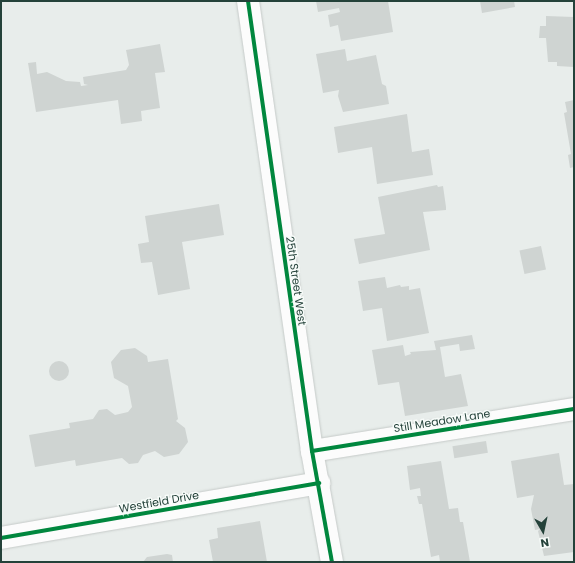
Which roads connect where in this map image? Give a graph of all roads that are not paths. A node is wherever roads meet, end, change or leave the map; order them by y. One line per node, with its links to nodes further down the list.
1 (248, 1): 3 (street, 25th Street West)
2 (574, 409): 3 (street, Still Meadow Lane)
3 (312, 451): 4 (street, 25th Street West)
4 (319, 483): 5 (street, Westfield Drive); 6 (street, 25th Street West)
5 (1, 538)
6 (332, 562)

